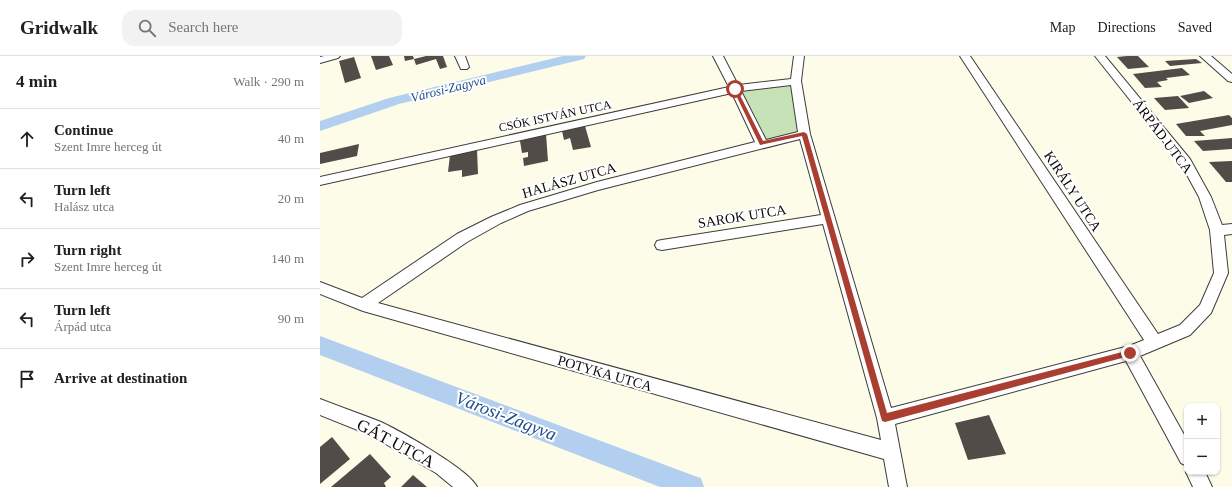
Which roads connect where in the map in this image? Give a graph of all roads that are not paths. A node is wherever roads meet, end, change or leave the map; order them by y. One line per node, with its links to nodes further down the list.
1 (335, 56): 8 (street)
2 (460, 56): 9 (street)
3 (718, 56): 12 (street)
4 (799, 56): 11 (street)
5 (965, 56): 22 (street, KIRÁLY UTCA)
6 (1100, 56): 18 (street, ÁRPÁD UTCA)
7 (1204, 56): 10 (street)
8 (320, 60)
9 (464, 67)
10 (1232, 79)
11 (796, 81): 12 (street, CSÓK ISTVÁN UTCA); 13 (street)
12 (735, 89): 14 (street); 15 (street, CSÓK ISTVÁN UTCA)
13 (804, 134): 14 (street, HALÁSZ UTCA); 16 (street)
14 (762, 144): 21 (street, HALÁSZ UTCA)
15 (320, 181)
16 (827, 219): 19 (street, SAROK UTCA); 25 (street)
17 (1232, 229): 18 (street)
18 (1217, 230): 22 (street, ÁRPÁD UTCA)
19 (662, 245)
20 (320, 288): 21 (street, POTYKA UTCA)
21 (363, 305): 26 (street, POTYKA UTCA)
22 (1155, 343): 23 (street, ÁRPÁD UTCA)
23 (1130, 353): 25 (street, ÁRPÁD UTCA); 27 (street)
24 (320, 407): 30 (street, GÁT UTCA)
25 (885, 418): 26 (street)
26 (891, 452): 29 (street)
27 (1184, 452)
28 (1197, 475): 31 (street)
29 (898, 486)
30 (468, 487)
31 (1203, 487)

